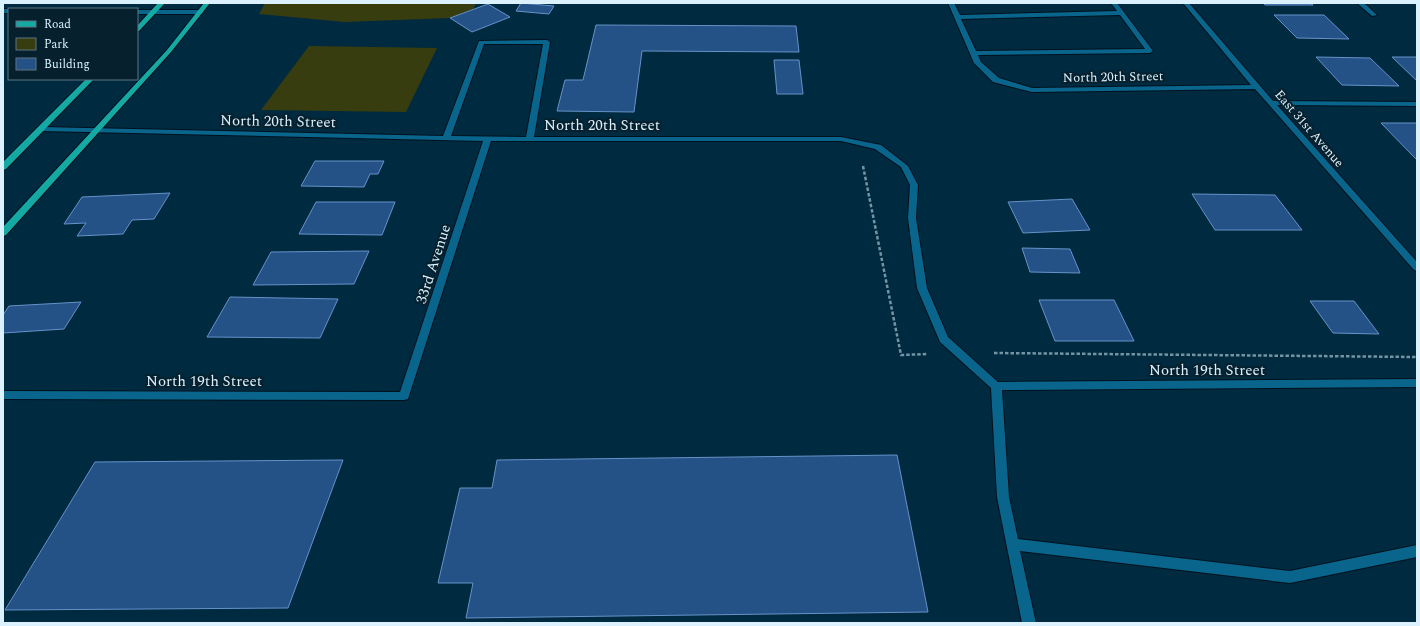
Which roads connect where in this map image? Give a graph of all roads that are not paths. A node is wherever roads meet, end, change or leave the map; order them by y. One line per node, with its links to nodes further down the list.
1 (162, 3): 8 (main road)
2 (207, 3): 9 (main road)
3 (952, 3): 12 (street)
4 (1114, 3): 10 (street)
5 (1186, 3): 16 (street, East 31st Avenue)
6 (1360, 3): 11 (street)
7 (138, 12): 8 (street)
8 (155, 12): 9 (street); 13 (main road)
9 (201, 12): 20 (main road)
10 (1121, 13): 12 (street); 14 (street)
11 (1374, 15)
12 (957, 17): 14 (street)
13 (138, 29)
14 (974, 53): 16 (street, North 20th Street)
15 (89, 80): 19 (main road)
16 (1257, 86): 17 (street, East 31st Avenue)
17 (1272, 103): 18 (street); 26 (street, East 31st Avenue)
18 (1417, 104)
19 (42, 129): 20 (street, North 20th Street); 24 (main road)
20 (96, 130): 21 (street, North 20th Street); 25 (main road)
21 (446, 139): 22 (street, North 20th Street); 23 (street)
22 (488, 140): 23 (street, North 20th Street); 30 (street, 33rd Avenue)
23 (530, 140): 28 (street, North 20th Street)
24 (3, 167)
25 (3, 233)
26 (1417, 268)
27 (1417, 383): 28 (street, North 19th Street)
28 (996, 386): 31 (street)
29 (3, 395): 30 (street, North 19th Street)
30 (404, 396)
31 (1013, 544): 32 (street); 33 (street)
32 (1417, 551)
33 (1029, 623)

